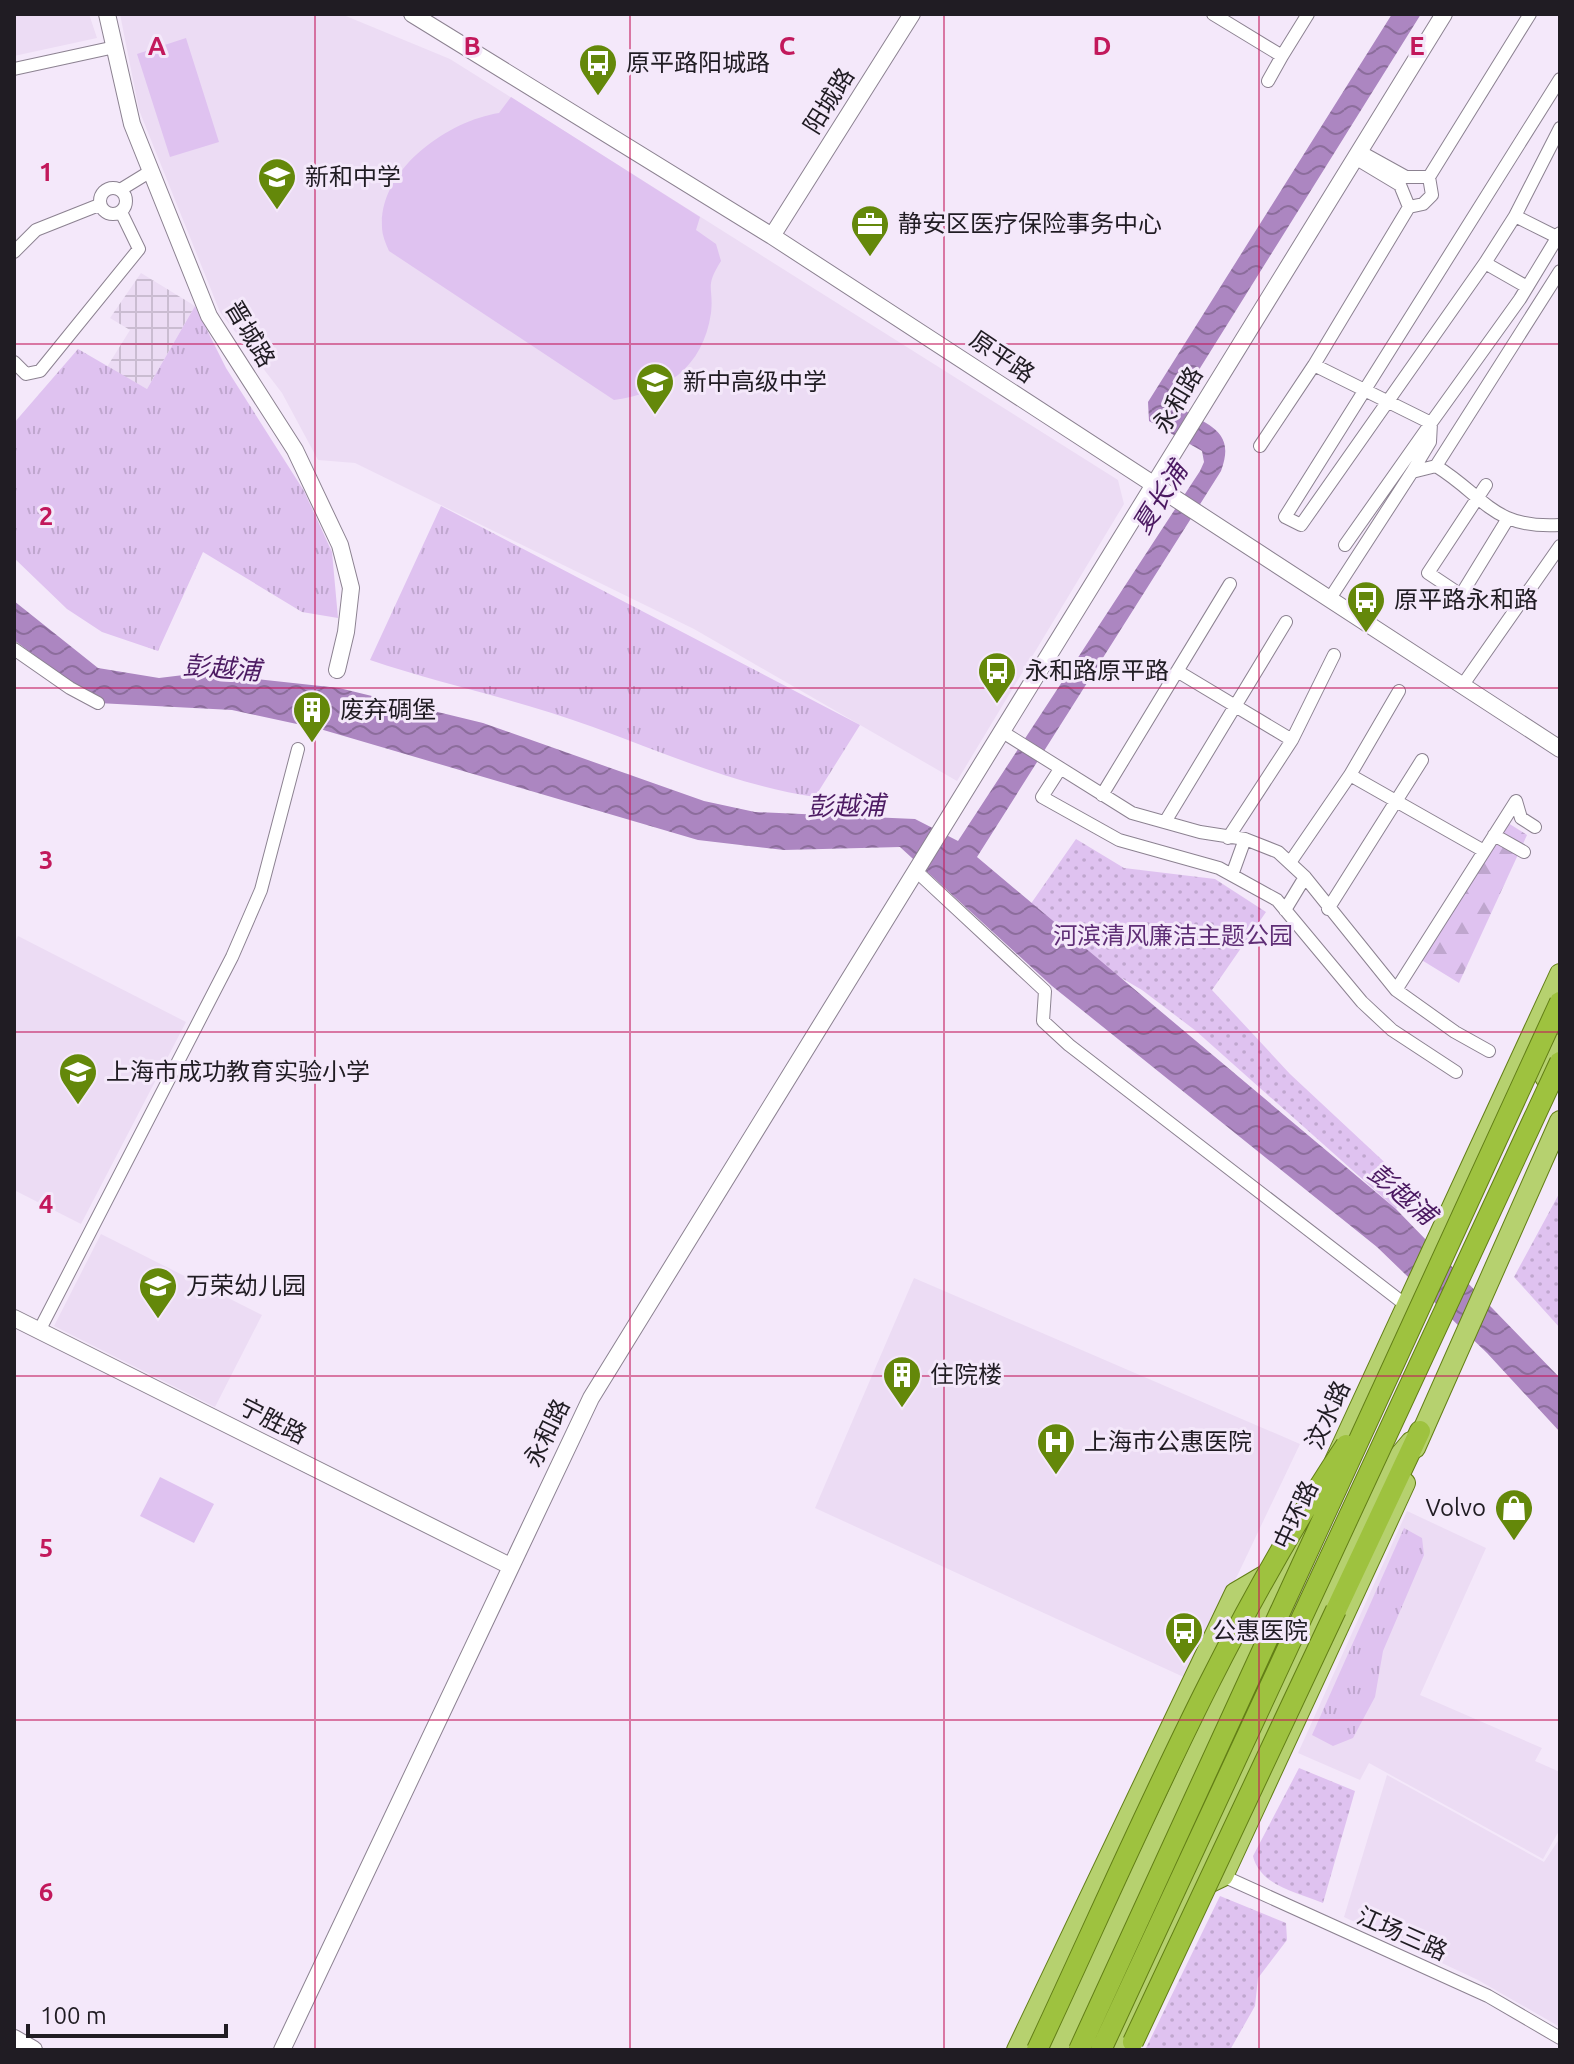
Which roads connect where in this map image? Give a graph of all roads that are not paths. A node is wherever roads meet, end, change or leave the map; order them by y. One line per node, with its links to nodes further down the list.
1 (107, 14): 8 (street, 晋城路)
2 (412, 14): 23 (street, 原平路)
3 (912, 14): 23 (street, 阳城路)
4 (1213, 14): 9 (street)
5 (1308, 14): 9 (street)
6 (1444, 14): 14 (street, 永和路)
7 (1530, 14): 16 (street)
8 (115, 47): 10 (street); 15 (street, 晋城路)
9 (1282, 56): 12 (street)
10 (14, 69)
11 (1560, 79): 30 (street)
12 (1268, 81)
13 (1560, 128): 21 (street)
14 (1357, 154): 16 (street); 19 (street); 37 (street, 永和路)
15 (151, 171): 17 (street); 48 (street, 晋城路)
16 (1429, 177): 19 (street)
17 (120, 190): 18 (street); 20 (street)
18 (99, 205): 20 (street); 24 (street)
19 (1409, 207): 29 (street)
20 (121, 212): 28 (street)
21 (1515, 216): 22 (street); 25 (street)
22 (1559, 235): 27 (street)
23 (772, 236): 37 (street, 原平路)
24 (14, 252)
25 (1485, 263): 27 (street); 31 (street)
26 (1560, 271): 34 (street)
27 (1527, 287): 32 (street)
28 (14, 362)
29 (1314, 365): 30 (street); 33 (street)
30 (1367, 391): 31 (street); 31 (street)
31 (1385, 401): 32 (street)
32 (1431, 423): 35 (street); 41 (street)
33 (1260, 446)
34 (1436, 466): 35 (street); 38 (street)
35 (1412, 472): 44 (street)
36 (1486, 485): 38 (street)
37 (1153, 486): 44 (street, 原平路); 54 (street, 永和路)
38 (1477, 500): 39 (street); 39 (street)
39 (1507, 520): 40 (street)
40 (1560, 525)
41 (1345, 545)
42 (1560, 546): 50 (street)
43 (1230, 584): 49 (street)
44 (1329, 600): 50 (street, 原平路)
45 (1286, 622): 53 (street)
46 (14, 649): 52 (street)
47 (1334, 655): 55 (street)
48 (337, 670)
49 (1177, 671): 53 (street); 61 (street)
50 (1462, 686): 57 (street, 原平路)
51 (1399, 691): 60 (street)
52 (98, 703)
53 (1236, 705): 55 (street); 63 (street)
54 (1008, 735): 59 (street); 71 (street, 永和路)
55 (1292, 740): 66 (street)
56 (298, 749): 90 (street)
57 (1560, 749)
58 (1422, 760): 62 (street)
59 (1060, 769): 61 (street); 72 (street)
60 (1350, 775): 62 (street); 70 (street)
61 (1102, 795): 63 (street)
62 (1396, 803): 68 (street); 74 (street)
63 (1165, 822): 66 (street)
64 (1535, 827): 65 (street)
65 (1494, 835): 68 (street); 69 (street)
66 (1228, 838): 67 (street)
67 (1245, 839): 70 (street); 72 (street)
68 (1484, 851): 77 (street)
69 (1524, 852)
70 (1291, 861): 73 (street)
71 (915, 870): 88 (street); 97 (street, 永和路)
72 (1232, 875): 75 (street)
73 (1305, 877): 74 (street); 75 (street)
74 (1328, 909): 77 (street)
75 (1285, 910): 85 (street)
76 (1560, 974): 83 (main road, 汶水路)
77 (1396, 990): 82 (street)
78 (1560, 1002): 91 (highway, 中环路, bridge)
79 (1560, 1013): 83 (main road)
80 (1560, 1019): 87 (main road, 汶水路)
81 (1560, 1044): 87 (main road, 汶水路)
82 (1489, 1051)
83 (1524, 1052): 87 (main road, 汶水路)
84 (1560, 1062): 109 (highway, 中环路, bridge)
85 (1456, 1072)
86 (1559, 1128): 93 (main road)
87 (1459, 1232): 88 (main road, 汶水路); 88 (main road)
88 (1417, 1312): 92 (main road, 汶水路); 94 (main road); 95 (main road)
89 (14, 1318): 90 (street, 宁胜路)
90 (39, 1331): 97 (street, 宁胜路)
91 (1381, 1392): 106 (highway, bridge); 108 (highway, 中环路, bridge)
92 (1362, 1405): 94 (main road); 96 (main road, 汶水路)
93 (1420, 1431): 98 (highway); 99 (main road)
94 (1364, 1444): 108 (main road)
95 (1322, 1558): 98 (main road); 109 (main road)
96 (1288, 1562): 101 (main road, 汶水路); 106 (main road)
97 (510, 1566): 105 (street, 永和路)
98 (1329, 1610): 100 (main road); 111 (highway, bridge)
99 (1223, 1876): 100 (main road); 102 (street, 江场三路)
100 (1194, 1890): 110 (main road)
101 (1070, 2023): 106 (main road); 107 (main road, 汶水路)
102 (1560, 2038)
103 (14, 2039): 104 (main road)
104 (33, 2050)
105 (282, 2050)
106 (1023, 2050)
107 (1057, 2050)
108 (1078, 2050)
109 (1099, 2050)
110 (1115, 2050)
111 (1129, 2050)

